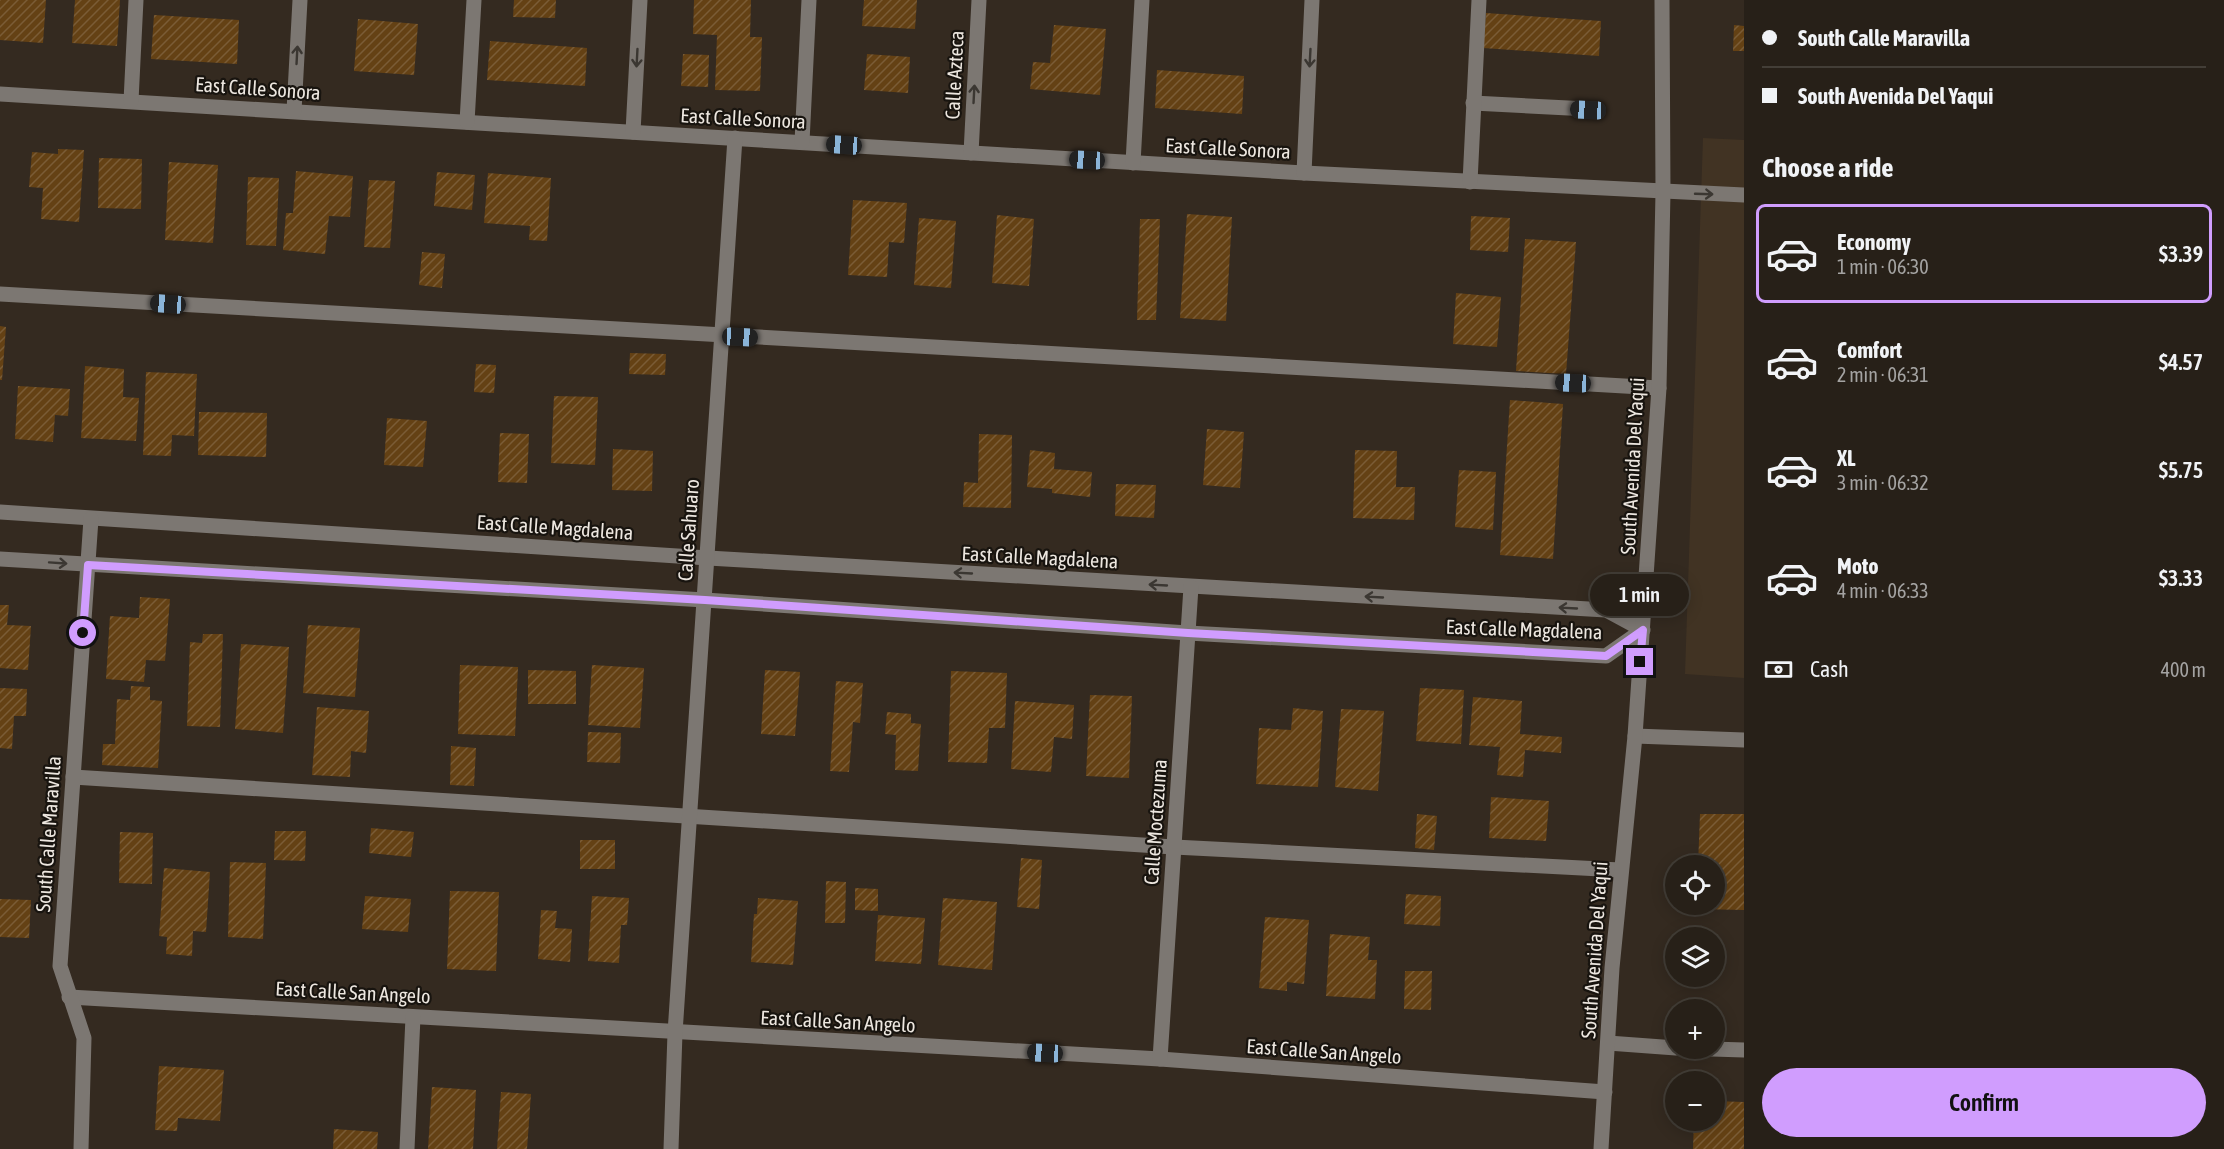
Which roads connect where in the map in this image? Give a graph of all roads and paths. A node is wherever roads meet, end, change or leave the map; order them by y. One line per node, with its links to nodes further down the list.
1 (136, 0): 12 (street)
2 (300, 0): 15 (street, one-way to 2)
3 (474, 0): 16 (street)
4 (640, 0): 17 (street, one-way to 17)
5 (809, 0): 19 (street)
6 (979, 0): 20 (street, Calle Azteca, one-way to 6)
7 (1142, 0): 21 (street)
8 (1312, 0): 22 (street, one-way to 22)
9 (1479, 0): 13 (street)
10 (1662, 0): 24 (street, South Avenida Del Yaqui)
11 (0, 94): 12 (street, East Calle Sonora)
12 (131, 101): 15 (street, East Calle Sonora)
13 (1473, 104): 14 (street); 23 (street)
14 (1588, 110)
15 (294, 111): 16 (street, East Calle Sonora)
16 (467, 122): 17 (street, East Calle Sonora)
17 (633, 132): 18 (street, East Calle Sonora)
18 (735, 138): 19 (street, East Calle Sonora); 27 (street, Calle Sahuaro)
19 (802, 142): 20 (street, East Calle Sonora)
20 (971, 153): 21 (street, East Calle Sonora)
21 (1133, 163): 22 (street, East Calle Sonora)
22 (1304, 173): 23 (street, East Calle Sonora)
23 (1470, 182): 24 (street, East Calle Sonora)
24 (1663, 192): 25 (street, East Calle Sonora, one-way to 25); 28 (street, South Avenida Del Yaqui)
25 (1744, 195)
26 (0, 294): 27 (street)
27 (722, 336): 28 (street); 31 (street, Calle Sahuaro)
28 (1659, 388): 36 (street, South Avenida Del Yaqui)
29 (0, 512): 30 (street, East Calle Magdalena)
30 (91, 519): 31 (street, East Calle Magdalena); 33 (street, South Calle Maravilla)
31 (708, 558): 34 (street, East Calle Magdalena, one-way to 31); 35 (street, Calle Sahuaro)
32 (0, 559): 33 (street, East Calle Magdalena, one-way to 33)
33 (88, 565): 35 (street, East Calle Magdalena); 40 (street, South Calle Maravilla)
34 (1191, 587): 36 (street, East Calle Magdalena, one-way to 34); 37 (street, Calle Moctezuma)
35 (705, 600): 37 (street, East Calle Magdalena); 41 (street, Calle Sahuaro)
36 (1643, 630): 37 (street, East Calle Magdalena); 38 (street, South Avenida Del Yaqui)
37 (1188, 633): 42 (street, Calle Moctezuma)
38 (1635, 736): 39 (street); 43 (street, South Avenida Del Yaqui)
39 (1744, 740)
40 (73, 777): 41 (street); 44 (street, South Calle Maravilla)
41 (690, 815): 42 (street); 46 (street, Calle Sahuaro)
42 (1174, 847): 43 (street); 51 (street, Calle Moctezuma)
43 (1620, 870): 47 (street, South Avenida Del Yaqui)
44 (69, 996): 45 (street, East Calle San Angelo); 53 (street, South Calle Maravilla)
45 (413, 1017): 46 (street, East Calle San Angelo); 54 (street)
46 (675, 1033): 51 (street, East Calle San Angelo); 55 (street, Calle Sahuaro)
47 (1608, 1043): 48 (street); 52 (street, South Avenida Del Yaqui)
48 (1665, 1047)
49 (1725, 1049): 50 (street)
50 (1744, 1050)
51 (1160, 1059): 52 (street, East Calle San Angelo)
52 (1605, 1092): 56 (street, South Avenida Del Yaqui)
53 (81, 1149)
54 (407, 1149)
55 (671, 1149)
56 (1601, 1149)

